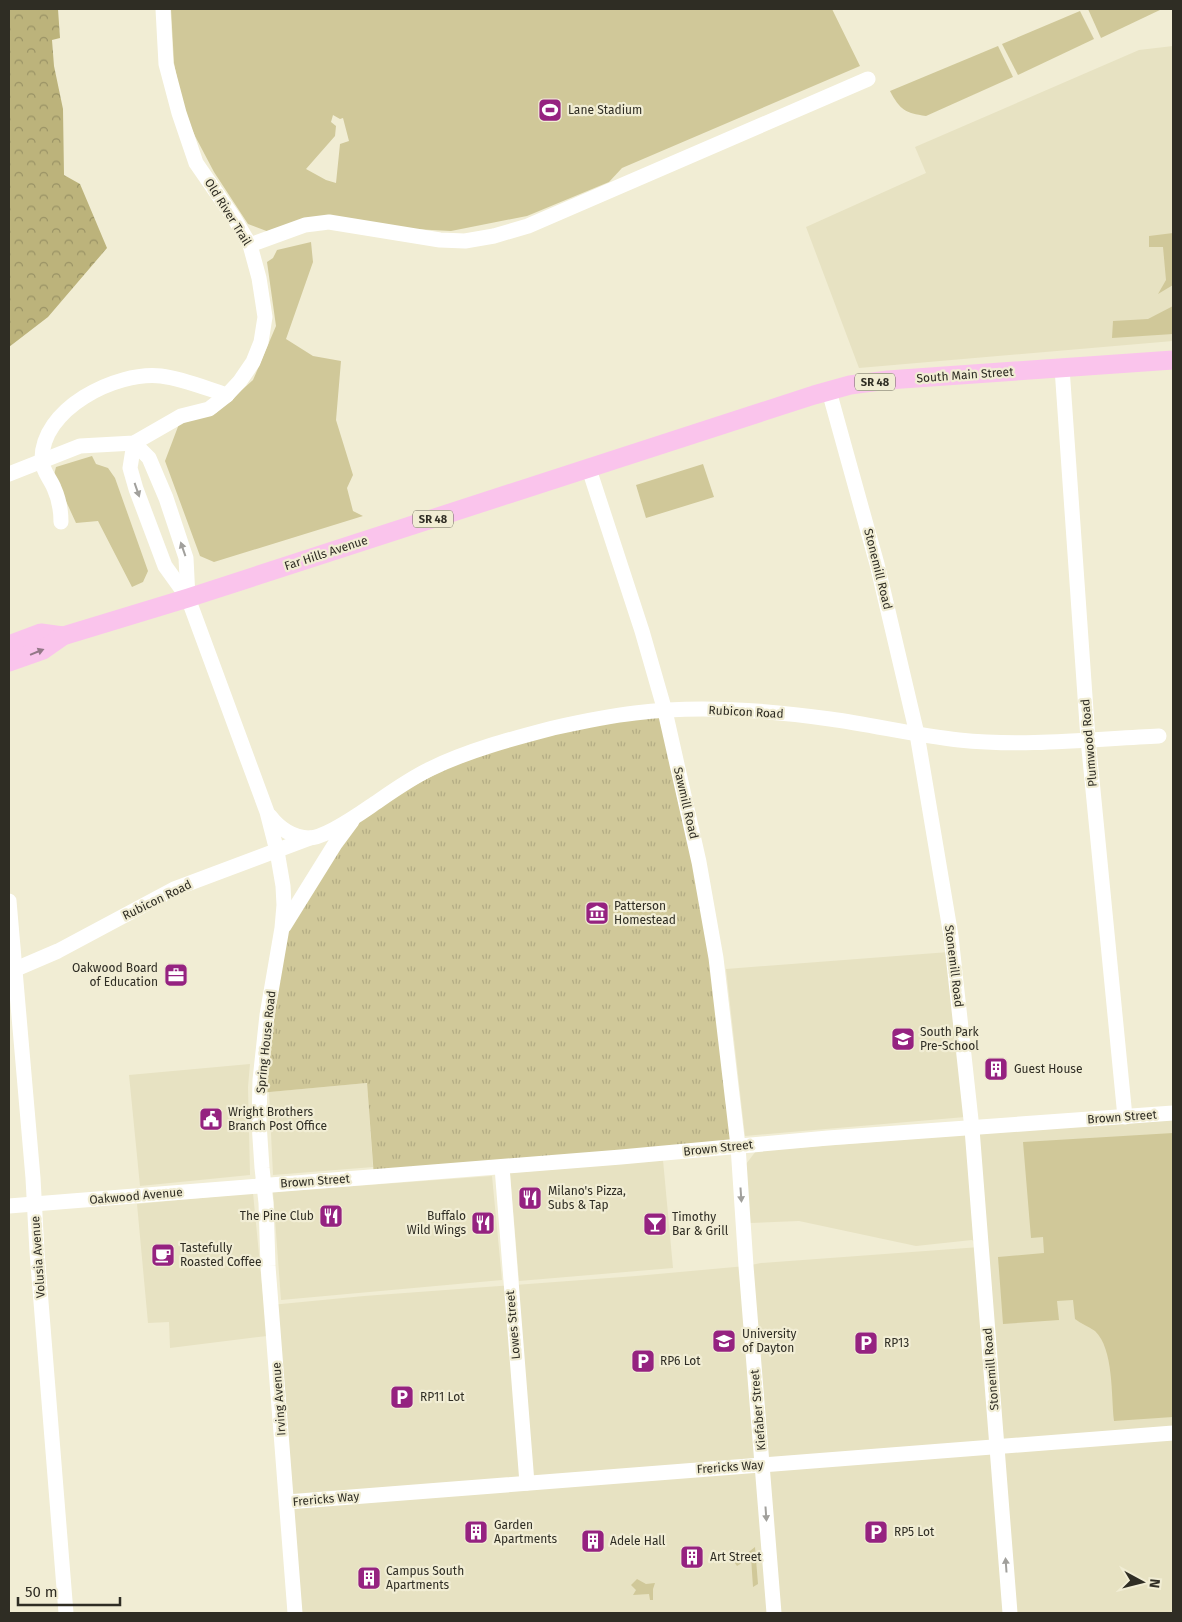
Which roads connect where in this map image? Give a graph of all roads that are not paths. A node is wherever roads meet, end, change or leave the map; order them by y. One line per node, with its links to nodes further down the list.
1 (163, 9): 3 (street, Old River Trail)
2 (868, 79): 3 (street)
3 (250, 245): 7 (street, Old River Trail)
4 (1173, 360): 5 (main road, South Main Street / SR 48)
5 (1062, 368): 6 (main road, South Main Street / SR 48); 20 (street, Plumwood Road)
6 (829, 391): 10 (main road, South Main Street / SR 48); 18 (street, Stonemill Road)
7 (227, 395): 8 (street, Old River Trail); 9 (street)
8 (134, 443): 9 (street); 13 (street, one-way to 8); 13 (street, one-way to 13)
9 (42, 463): 11 (street); 12 (street)
10 (589, 469): 13 (main road, Far Hills Avenue / SR 48); 17 (street, Sawmill Road)
11 (9, 474)
12 (62, 522)
13 (188, 598): 14 (main road, Far Hills Avenue / SR 48); 21 (street)
14 (63, 636): 15 (main road, Far Hills Avenue / SR 48); 16 (main road, Far Hills Avenue / SR 48, one-way to 14)
15 (9, 644)
16 (9, 662)
17 (665, 711): 18 (street, Rubicon Road); 22 (street, Rubicon Road); 31 (street, Sawmill Road)
18 (917, 734): 20 (street, Rubicon Road); 30 (street, Stonemill Road)
19 (1159, 736): 20 (street, Rubicon Road)
20 (1088, 739): 29 (street, Plumwood Road)
21 (267, 812): 23 (street); 24 (street)
22 (354, 818): 23 (street, Rubicon Road); 26 (street, Rubicon Road)
23 (310, 838): 24 (street, Rubicon Road)
24 (278, 852): 26 (street); 27 (street, Rubicon Road)
25 (9, 901): 27 (street, Volusia Avenue)
26 (282, 928): 33 (street, Spring House Road)
27 (12, 971): 34 (street, Volusia Avenue)
28 (1173, 1114): 29 (street, Brown Street)
29 (1124, 1117): 30 (street, Brown Street)
30 (972, 1129): 31 (street, Brown Street); 37 (street, Stonemill Road)
31 (738, 1146): 32 (street, Brown Street); 38 (street, Kiefaber Street, one-way to 38)
32 (502, 1167): 33 (street, Brown Street); 39 (street, Lowes Street)
33 (264, 1186): 34 (street, Oakwood Avenue); 40 (street, Irving Avenue)
34 (34, 1204): 35 (street, Oakwood Avenue); 41 (street, Volusia Avenue)
35 (9, 1206)
36 (1173, 1434): 37 (street, Frericks Way)
37 (998, 1447): 38 (street, Frericks Way); 44 (street, Stonemill Road, one-way to 37)
38 (763, 1465): 39 (street, Frericks Way); 43 (street, Kiefaber Street, one-way to 43)
39 (527, 1483): 40 (street, Frericks Way)
40 (287, 1502): 42 (street, Irving Avenue)
41 (66, 1613)
42 (295, 1613)
43 (774, 1613)
44 (1010, 1613)

